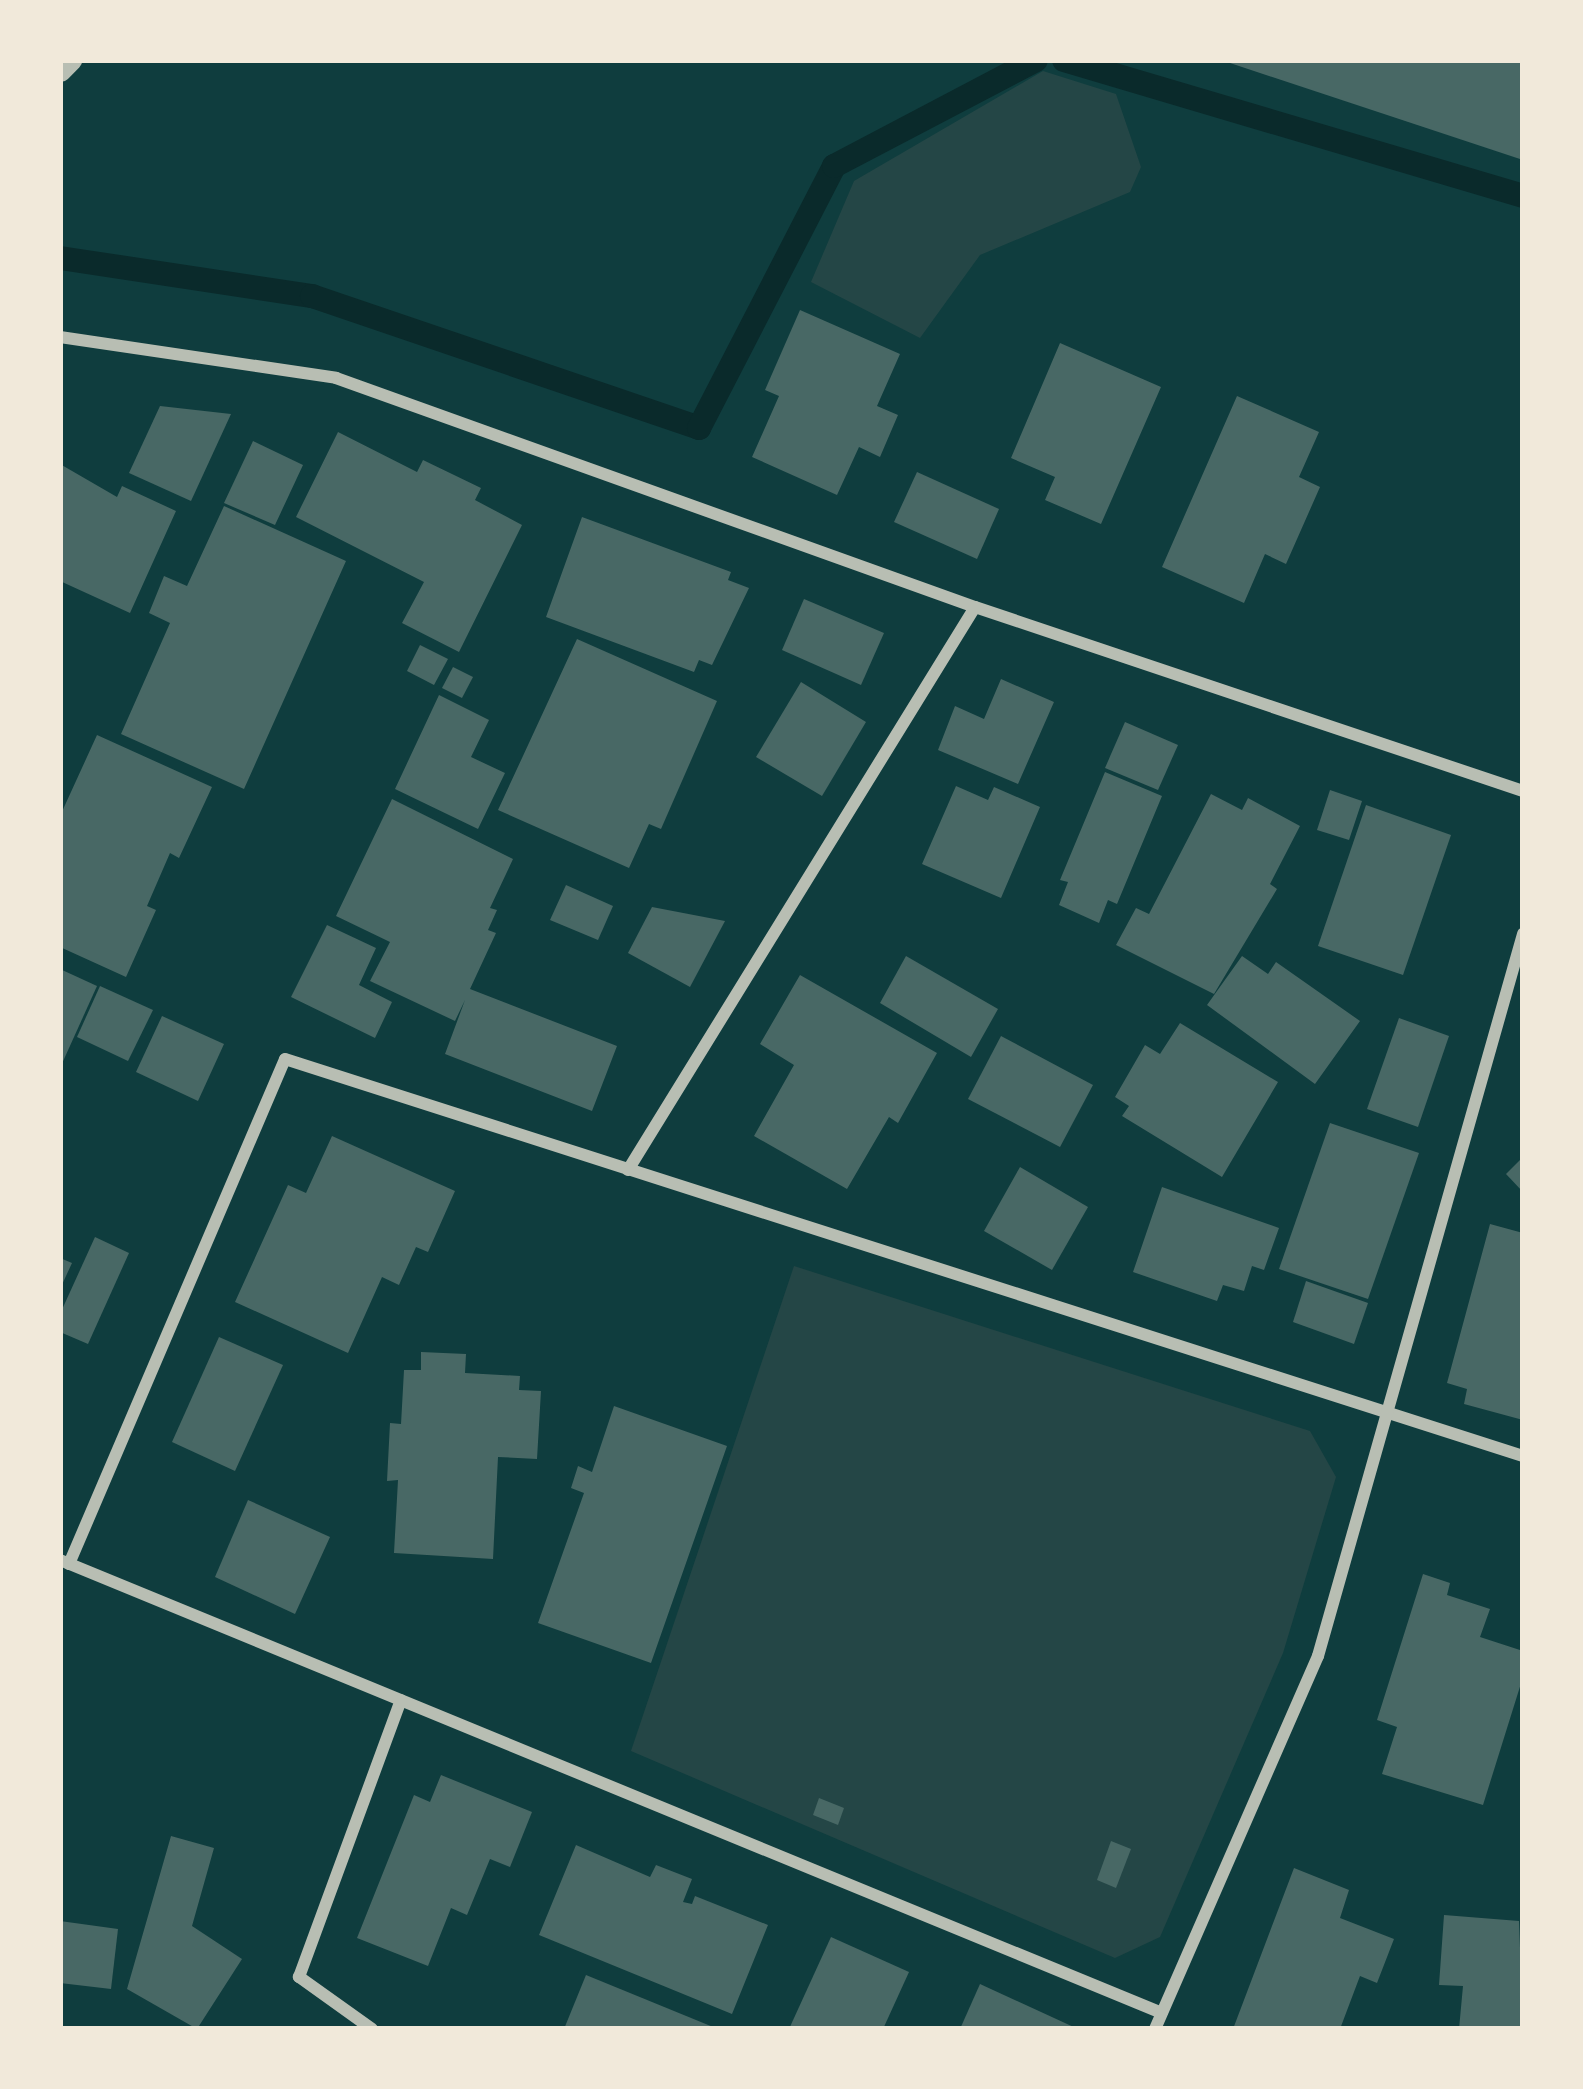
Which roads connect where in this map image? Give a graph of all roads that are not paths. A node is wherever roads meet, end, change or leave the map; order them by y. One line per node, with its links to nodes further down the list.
1 (70, 60): 2 (street)
2 (60, 71)
3 (60, 337): 4 (street)
4 (975, 608): 5 (street); 7 (street)
5 (1523, 791)
6 (1523, 934): 8 (street)
7 (628, 1170): 8 (street); 10 (street)
8 (1385, 1418): 9 (street); 12 (street)
9 (1523, 1456)
10 (65, 1562): 11 (street)
11 (401, 1700): 12 (street); 13 (street)
12 (1162, 2014): 14 (street)
13 (372, 2029)
14 (1155, 2029)

